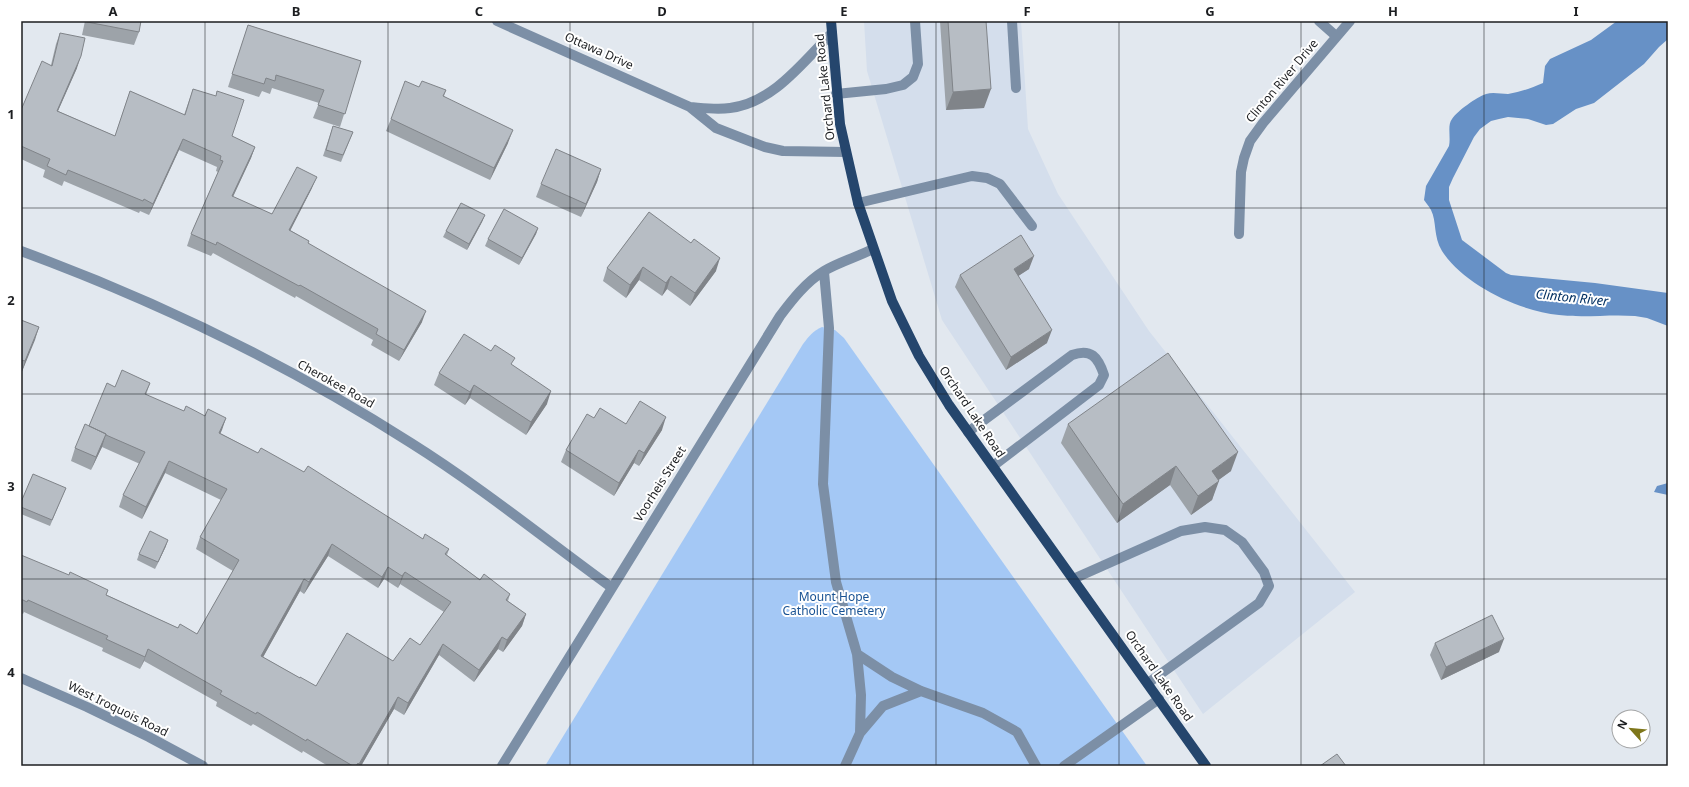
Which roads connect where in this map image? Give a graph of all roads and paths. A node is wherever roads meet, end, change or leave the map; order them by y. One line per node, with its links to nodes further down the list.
1 (497, 21): 11 (street, Ottawa Drive)
2 (830, 21): 7 (main road, Orchard Lake Road)
3 (915, 21): 10 (street)
4 (1012, 21): 9 (street)
5 (1319, 21): 8 (street)
6 (1350, 21): 8 (street, Clinton River Drive)
7 (832, 33): 10 (main road, Orchard Lake Road); 11 (street, Ottawa Drive)
8 (1336, 36): 15 (street, Clinton River Drive)
9 (1016, 88)
10 (836, 94): 12 (main road, Orchard Lake Road)
11 (690, 107): 12 (street, Ottawa Drive)
12 (846, 152): 13 (main road, Orchard Lake Road)
13 (858, 203): 14 (street); 16 (main road, Orchard Lake Road)
14 (1032, 226)
15 (1239, 234)
16 (873, 249): 18 (street, Voorheis Street); 19 (main road, Orchard Lake Road)
17 (21, 251): 22 (street, Cherokee Road)
18 (824, 272): 22 (street, Voorheis Street); 23 (street)
19 (968, 432): 20 (main road, Orchard Lake Road); 20 (street)
20 (993, 466): 21 (main road, Orchard Lake Road)
21 (1073, 579): 25 (main road, Orchard Lake Road); 25 (street)
22 (611, 588): 30 (street, Voorheis Street)
23 (857, 654): 26 (street); 28 (street)
24 (21, 678): 29 (street, West Iroquois Road)
25 (1148, 683): 27 (main road, Orchard Lake Road)
26 (921, 692): 28 (street); 32 (street)
27 (1159, 699): 33 (street); 34 (main road, Orchard Lake Road)
28 (860, 733): 31 (street)
29 (203, 766)
30 (502, 766)
31 (845, 766)
32 (1036, 766)
33 (1064, 766)
34 (1206, 766)

